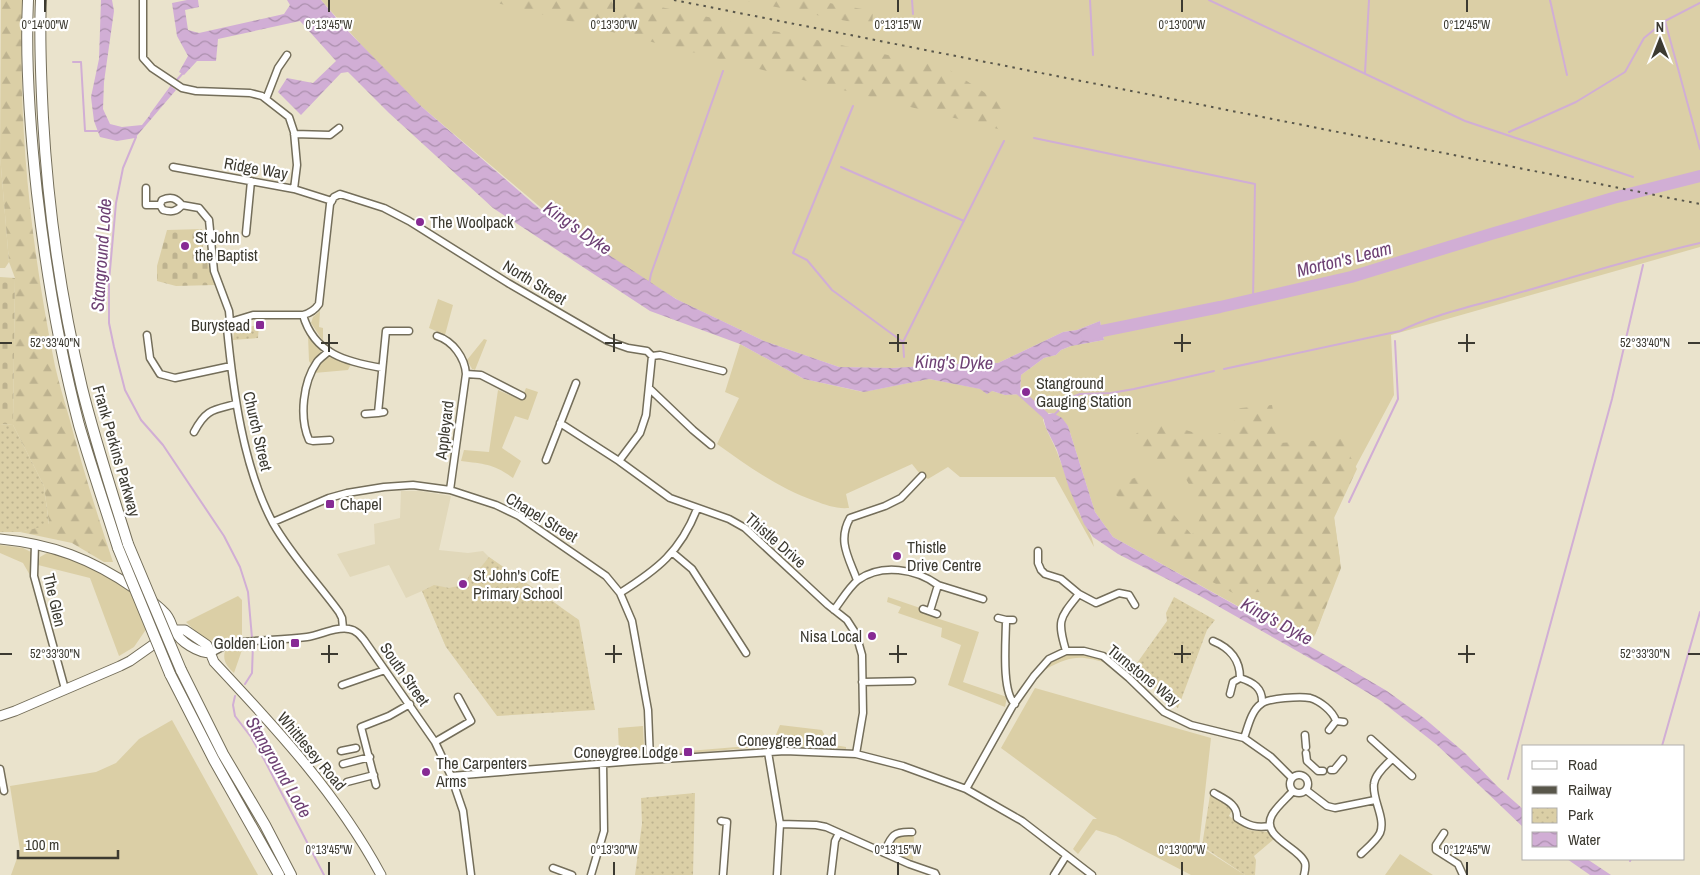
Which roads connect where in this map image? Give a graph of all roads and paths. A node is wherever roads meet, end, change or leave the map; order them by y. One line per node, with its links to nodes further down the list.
1 (28, 0): 117 (highway, Frank Perkins Parkway, bridge)
2 (41, 0): 118 (highway, Frank Perkins Parkway, bridge)
3 (143, 0): 5 (street)
4 (287, 55): 5 (street)
5 (266, 99): 7 (street)
6 (339, 128): 7 (street)
7 (294, 134): 11 (street)
8 (173, 167): 9 (street, Ridge Way)
9 (251, 181): 11 (street, Ridge Way); 15 (street)
10 (146, 188): 13 (street)
11 (294, 189): 12 (street, Ridge Way)
12 (332, 201): 16 (street); 22 (street, North Street)
13 (160, 205): 14 (street); 14 (street)
14 (182, 205): 17 (street)
15 (246, 233)
16 (303, 315): 17 (street); 21 (street)
17 (230, 322): 23 (street, Church Street)
18 (409, 331): 24 (street)
19 (147, 335): 23 (street)
20 (437, 336): 26 (street, Appleyard)
21 (328, 351): 24 (street); 34 (street)
22 (652, 356): 25 (street, North Street); 28 (street)
23 (231, 366): 30 (street, Church Street)
24 (382, 368): 31 (street)
25 (723, 371)
26 (466, 374): 29 (street); 39 (street, Appleyard)
27 (576, 384): 32 (street)
28 (649, 388): 35 (street); 37 (street)
29 (522, 396)
30 (236, 404): 33 (street); 41 (street, Church Street)
31 (365, 414)
32 (560, 423): 36 (street); 37 (street, Thistle Drive)
33 (194, 432)
34 (330, 440)
35 (711, 445)
36 (546, 460)
37 (618, 462): 40 (street, Thistle Drive)
38 (922, 476): 46 (street)
39 (450, 490): 41 (street, Chapel Street); 48 (street, Chapel Street)
40 (698, 509): 45 (street); 52 (street, Thistle Drive)
41 (273, 522): 55 (street, Church Street)
42 (0, 539): 43 (main road)
43 (35, 544): 56 (main road); 66 (street, The Glen)
44 (1038, 551): 49 (street)
45 (673, 553): 48 (street); 60 (street)
46 (858, 580): 47 (street); 52 (street)
47 (938, 585): 50 (street); 53 (street)
48 (620, 593): 87 (street, Chapel Street)
49 (1079, 594): 51 (street); 58 (street)
50 (983, 599)
51 (1135, 605)
52 (834, 610): 64 (street, Thistle Drive)
53 (930, 611)
54 (998, 618): 71 (street)
55 (343, 628): 59 (street); 61 (street, South Street)
56 (174, 630): 59 (main road, Whittlesey Road); 66 (main road)
57 (1213, 641): 62 (street)
58 (1066, 651): 71 (street); 77 (street, Turnstone Way)
59 (211, 653): 119 (main road, Whittlesey Road)
60 (746, 653)
61 (385, 670): 65 (street); 70 (street, South Street)
62 (1240, 678): 67 (street); 69 (street)
63 (912, 681): 64 (street)
64 (862, 682): 83 (street, Thistle Drive)
65 (342, 685)
66 (64, 690): 72 (main road)
67 (1230, 694)
68 (458, 697): 79 (street)
69 (1262, 702): 73 (street); 77 (street)
70 (410, 704): 79 (street, South Street); 80 (street)
71 (1015, 704): 101 (street)
72 (0, 716)
73 (1336, 721): 74 (street); 75 (street)
74 (1344, 722)
75 (1329, 730)
76 (1305, 735): 90 (street)
77 (1244, 738): 98 (street, Turnstone Way)
78 (1371, 740): 86 (street)
79 (436, 742): 95 (street, South Street)
80 (361, 746): 81 (street); 84 (street)
81 (341, 751)
82 (768, 752): 83 (street, Coneygree Road); 87 (street, Coneygree Road); 108 (street)
83 (856, 754): 101 (street, Coneygree Road)
84 (370, 757): 89 (street); 94 (street)
85 (1343, 759): 92 (street)
86 (1392, 759): 96 (street); 106 (street)
87 (650, 760): 88 (street, Coneygree Road)
88 (603, 763): 95 (street, Coneygree Road); 122 (street)
89 (343, 764)
90 (1313, 767): 93 (street); 97 (street)
91 (0, 769): 103 (street)
92 (1331, 770)
93 (1323, 771)
94 (374, 774): 99 (street); 100 (street)
95 (451, 776): 120 (street, South Street)
96 (1412, 776)
97 (1304, 777): 98 (street); 102 (street)
98 (1292, 778): 104 (street)
99 (346, 782)
100 (376, 785)
101 (966, 789): 115 (street, Coneygree Road)
102 (1306, 790): 104 (street); 106 (street)
103 (4, 791)
104 (1293, 791): 109 (street)
105 (1214, 793): 109 (street)
106 (1375, 800): 114 (street)
107 (721, 821): 123 (street)
108 (780, 824): 111 (street); 124 (street)
109 (1270, 826): 129 (street)
110 (912, 832): 113 (street)
111 (839, 833): 113 (street); 125 (street)
112 (1444, 833): 130 (street)
113 (884, 853): 126 (street)
114 (1361, 853)
115 (1066, 856): 127 (street); 128 (street, Coneygree Road)
116 (553, 868): 121 (street)
117 (278, 875)
118 (291, 875)
119 (380, 875)
120 (471, 875)
121 (572, 875)
122 (591, 875)
123 (723, 875)
124 (776, 875)
125 (831, 875)
126 (936, 875)
127 (1054, 875)
128 (1092, 875)
129 (1304, 875)
130 (1463, 875)

